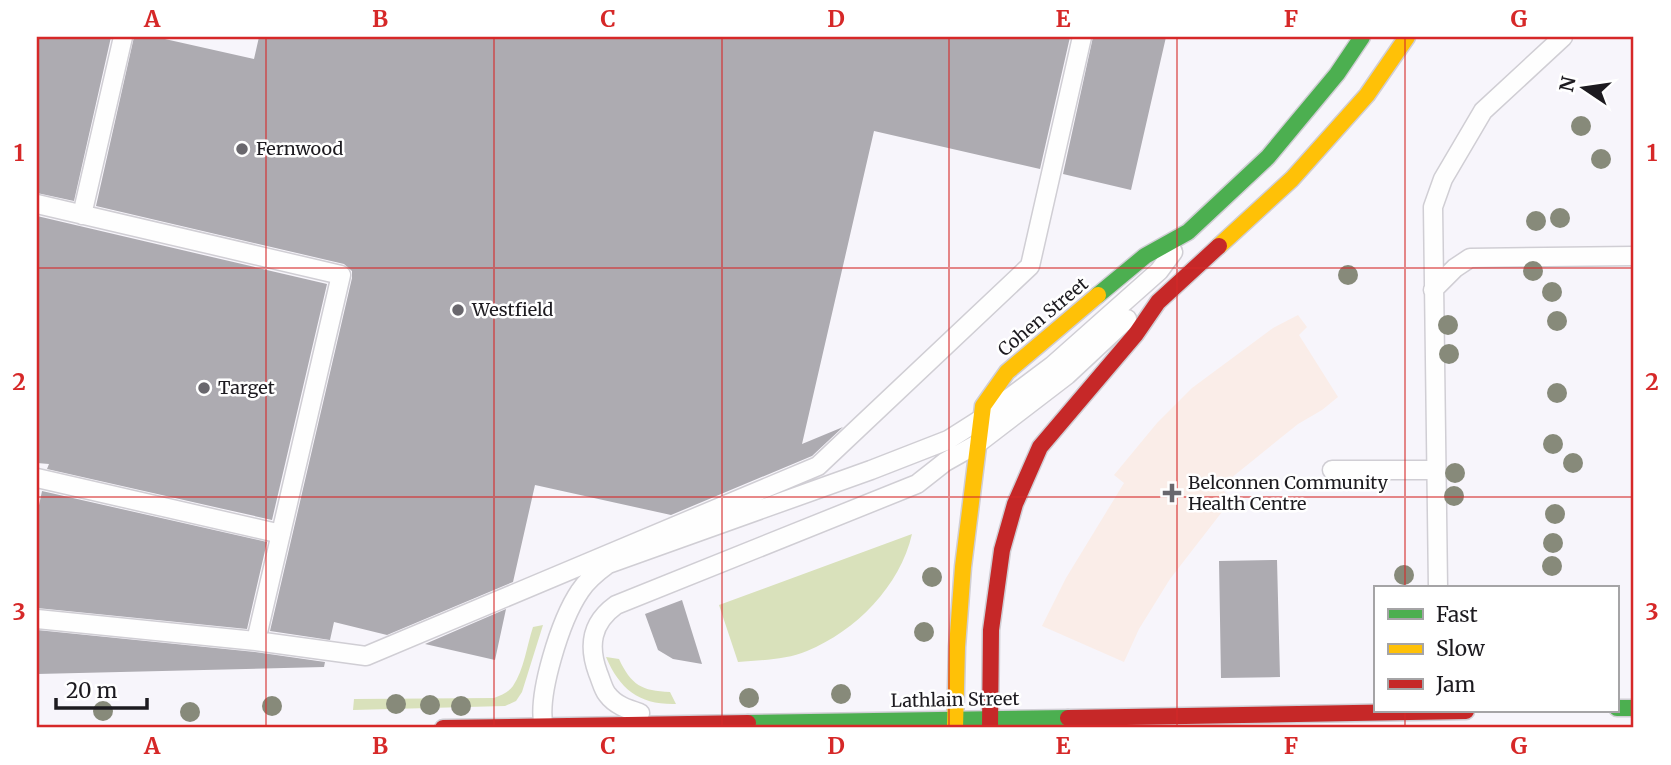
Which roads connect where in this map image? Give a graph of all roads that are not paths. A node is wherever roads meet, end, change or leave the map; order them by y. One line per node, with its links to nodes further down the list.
1 (123, 37): 7 (lane)
2 (1082, 37): 20 (lane)
3 (1362, 37): 8 (street)
4 (1407, 37): 11 (street)
5 (1563, 37): 10 (lane)
6 (37, 204): 7 (lane)
7 (82, 215): 17 (lane)
8 (1188, 232): 12 (lane)
9 (1634, 256): 10 (lane)
10 (1433, 290): 15 (lane)
11 (1158, 302): 13 (lane); 22 (street)
12 (981, 419): 13 (street); 25 (lane)
13 (977, 443): 23 (lane); 24 (street)
14 (1332, 470): 15 (lane)
15 (1435, 470): 18 (lane)
16 (37, 478): 17 (lane)
17 (282, 534): 20 (lane)
18 (1438, 586)
19 (37, 620): 20 (lane)
20 (256, 641)
21 (1402, 712): 22 (street, Lathlain Street)
22 (990, 723): 24 (street, Lathlain Street)
23 (676, 724): 24 (street, Lathlain Street); 25 (street, Lathlain Street)
24 (956, 724)
25 (543, 727): 26 (street, Lathlain Street)
26 (443, 728)

